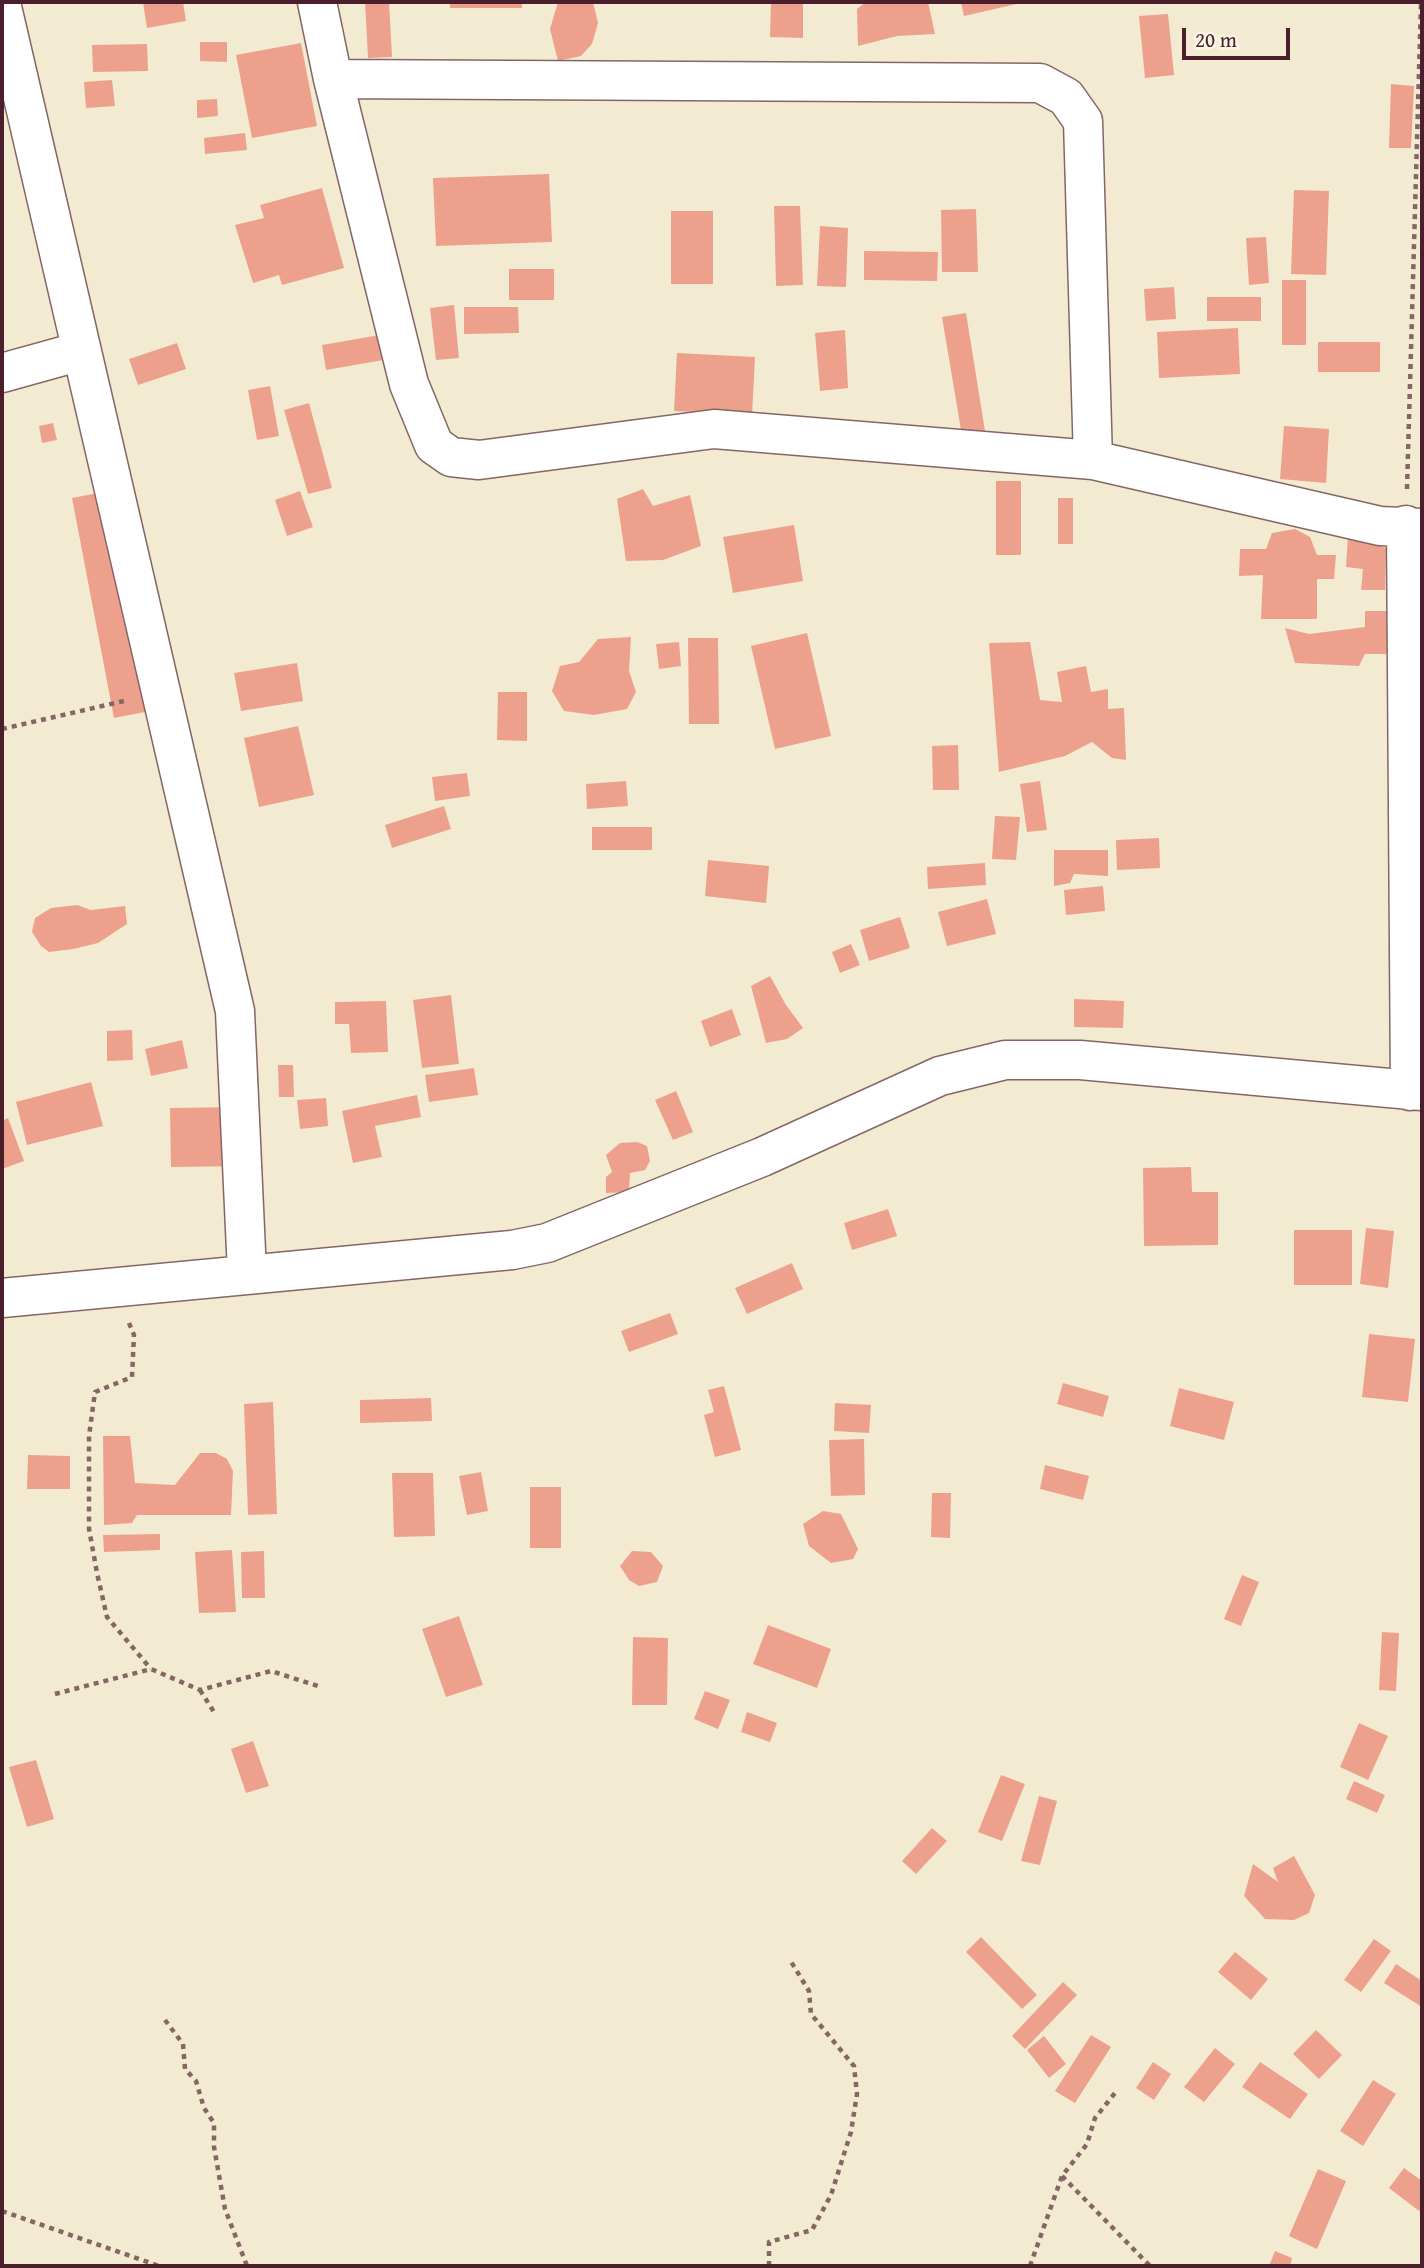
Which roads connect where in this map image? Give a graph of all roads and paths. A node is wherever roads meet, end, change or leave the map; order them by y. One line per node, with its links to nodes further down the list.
1 (317, 2): 4 (street)
2 (1421, 2): 8 (path)
3 (2, 7): 5 (street)
4 (333, 79): 7 (street); 7 (street)
5 (81, 351): 6 (street); 9 (street)
6 (2, 373)
7 (1093, 460): 8 (street)
8 (1414, 527): 11 (street)
9 (161, 692): 10 (path); 12 (street)
10 (2, 729)
11 (1416, 1091): 12 (street)
12 (247, 1273): 13 (street)
13 (114, 1287): 14 (street); 15 (path)
14 (2, 1298)
15 (151, 1669): 17 (path); 18 (path)
16 (321, 1687): 17 (path)
17 (200, 1689): 19 (path)
18 (55, 1694)
19 (214, 1713)
20 (790, 1960): 27 (path)
21 (165, 2020): 26 (path)
22 (1115, 2093): 23 (path)
23 (1062, 2176): 28 (path); 29 (path)
24 (2, 2211): 25 (path)
25 (159, 2266)
26 (247, 2266)
27 (769, 2266)
28 (1030, 2266)
29 (1150, 2266)

